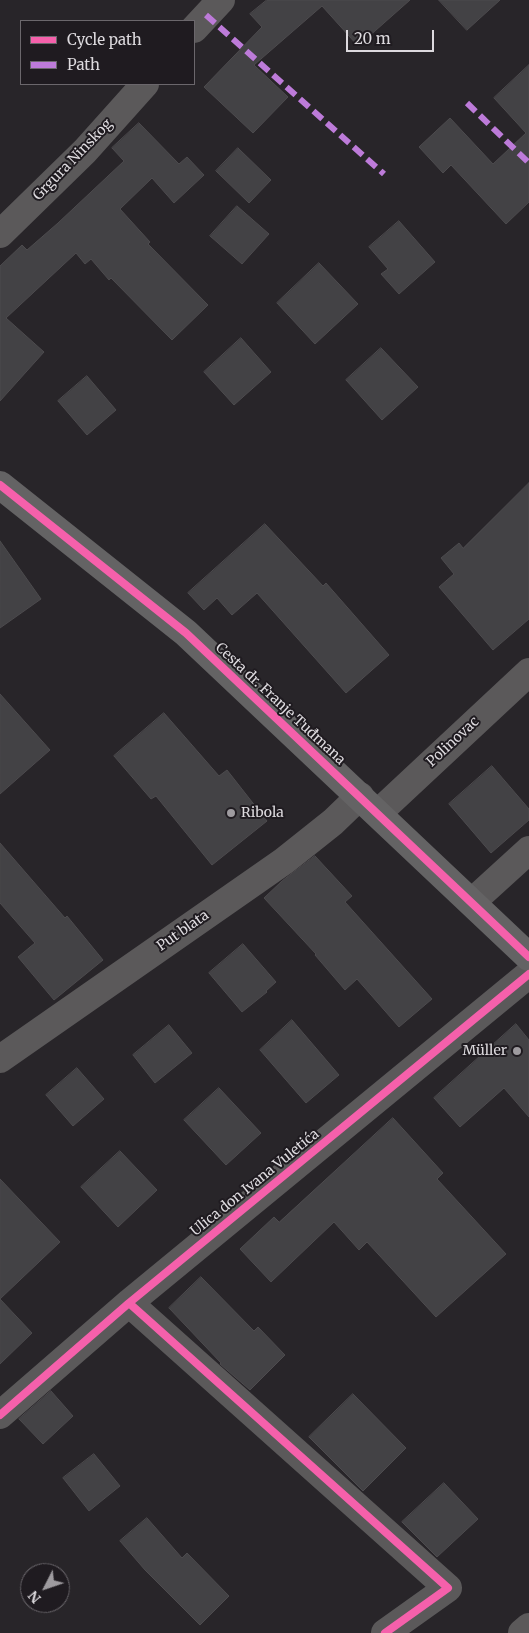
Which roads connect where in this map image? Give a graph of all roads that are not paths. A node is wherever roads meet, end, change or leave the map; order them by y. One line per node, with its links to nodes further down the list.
1 (221, 0): 2 (street)
2 (195, 28)
3 (144, 85): 4 (street, Grgura Ninskog)
4 (0, 234)
5 (0, 485): 7 (main road, Cesta dr. Franje Tuđmana)
6 (529, 672): 7 (street, Polinovac)
7 (369, 805): 9 (main road, Cesta dr. Franje Tuđmana); 12 (street, Put blata)
8 (529, 850): 9 (street)
9 (472, 902): 10 (main road, Cesta dr. Franje Tuđmana)
10 (529, 957)
11 (529, 974): 13 (street, Ulica don Ivana Vuletića)
12 (0, 1059)
13 (129, 1303): 14 (street, Ulica don Ivana Vuletića); 16 (street)
14 (0, 1415)
15 (529, 1627): 17 (street)
16 (385, 1633)
17 (522, 1633)

